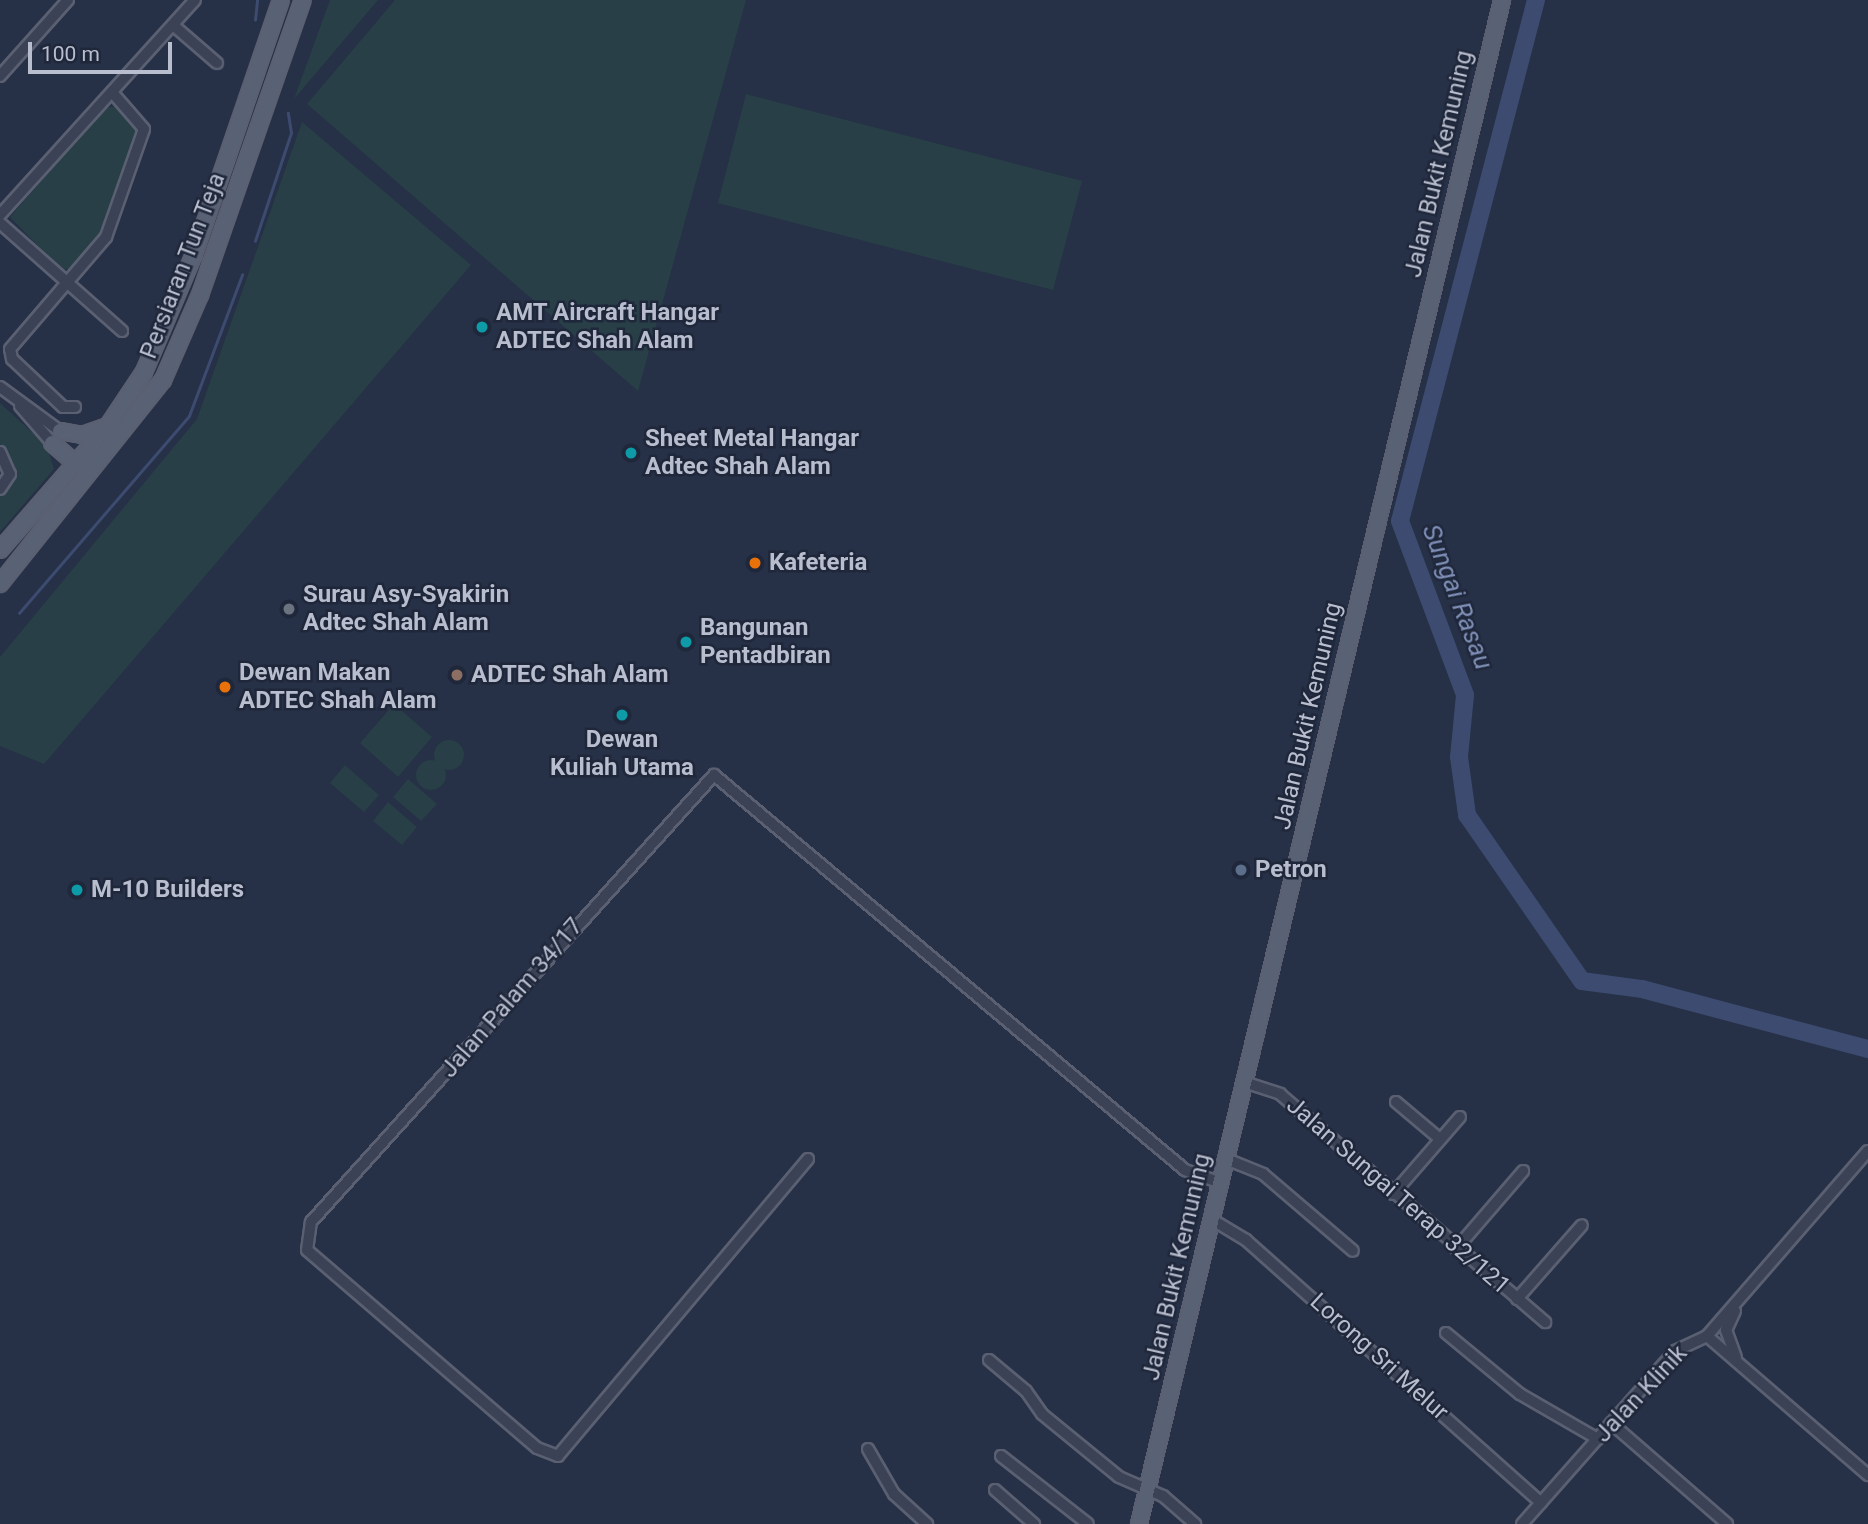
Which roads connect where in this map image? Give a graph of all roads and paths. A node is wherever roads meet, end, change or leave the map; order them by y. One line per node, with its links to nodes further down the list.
1 (68, 0): 8 (street)
2 (195, 0): 6 (street)
3 (281, 0): 16 (main road, Persiaran Tun Teja)
4 (303, 0): 19 (main road, Persiaran Tun Teja)
5 (1502, 0): 24 (main road, Jalan Bukit Kemuning)
6 (173, 24): 7 (street); 9 (street)
7 (217, 63)
8 (0, 76)
9 (111, 92): 10 (street); 12 (street)
10 (0, 215)
11 (0, 223): 12 (street)
12 (66, 281): 13 (street); 15 (street)
13 (122, 331)
14 (0, 387): 17 (street)
15 (75, 407)
16 (108, 426): 17 (main road); 19 (main road, Persiaran Tun Teja)
17 (56, 437): 19 (main road); 20 (main road)
18 (0, 452): 21 (street)
19 (84, 462): 20 (main road, Persiaran Tun Teja); 23 (main road, Persiaran Tun Teja)
20 (54, 488): 22 (main road, Persiaran Tun Teja)
21 (0, 489)
22 (0, 550)
23 (0, 584)
24 (1244, 1082): 30 (main road, Jalan Bukit Kemuning); 33 (street, Jalan Sungai Terap 32/121)
25 (1396, 1102): 27 (street)
26 (1460, 1117): 27 (street)
27 (1440, 1139): 33 (street)
28 (1868, 1151): 38 (street)
29 (808, 1159): 32 (street, Jalan Palam 34/17)
30 (1226, 1159): 32 (main road, Jalan Bukit Kemuning); 37 (street)
31 (1523, 1171): 36 (street)
32 (1220, 1182): 34 (main road, Jalan Bukit Kemuning)
33 (1393, 1194): 36 (street, Jalan Sungai Terap 32/121)
34 (1211, 1219): 50 (main road, Jalan Bukit Kemuning); 52 (street, Lorong Sri Melur)
35 (1582, 1224): 39 (street)
36 (1456, 1249): 39 (street, Jalan Sungai Terap 32/121)
37 (1353, 1251)
38 (1756, 1280): 42 (street); 44 (street)
39 (1517, 1299): 40 (street, Jalan Sungai Terap 32/121)
40 (1545, 1322)
41 (1446, 1333): 46 (street)
42 (1707, 1336): 44 (street, Jalan Klinik); 45 (street, Jalan Klinik)
43 (989, 1360): 50 (street)
44 (1741, 1365): 49 (street, Jalan Klinik)
45 (1611, 1423): 46 (street, Jalan Klinik); 59 (street)
46 (1598, 1439): 52 (street, Jalan Klinik)
47 (868, 1449): 53 (street)
48 (1001, 1456): 55 (street)
49 (1868, 1475)
50 (1147, 1489): 56 (main road, Jalan Bukit Kemuning); 57 (street)
51 (995, 1490): 54 (street)
52 (1541, 1503): 58 (street, Jalan Klinik)
53 (927, 1524)
54 (1034, 1524)
55 (1088, 1524)
56 (1139, 1524)
57 (1195, 1524)
58 (1522, 1524)
59 (1727, 1524)

